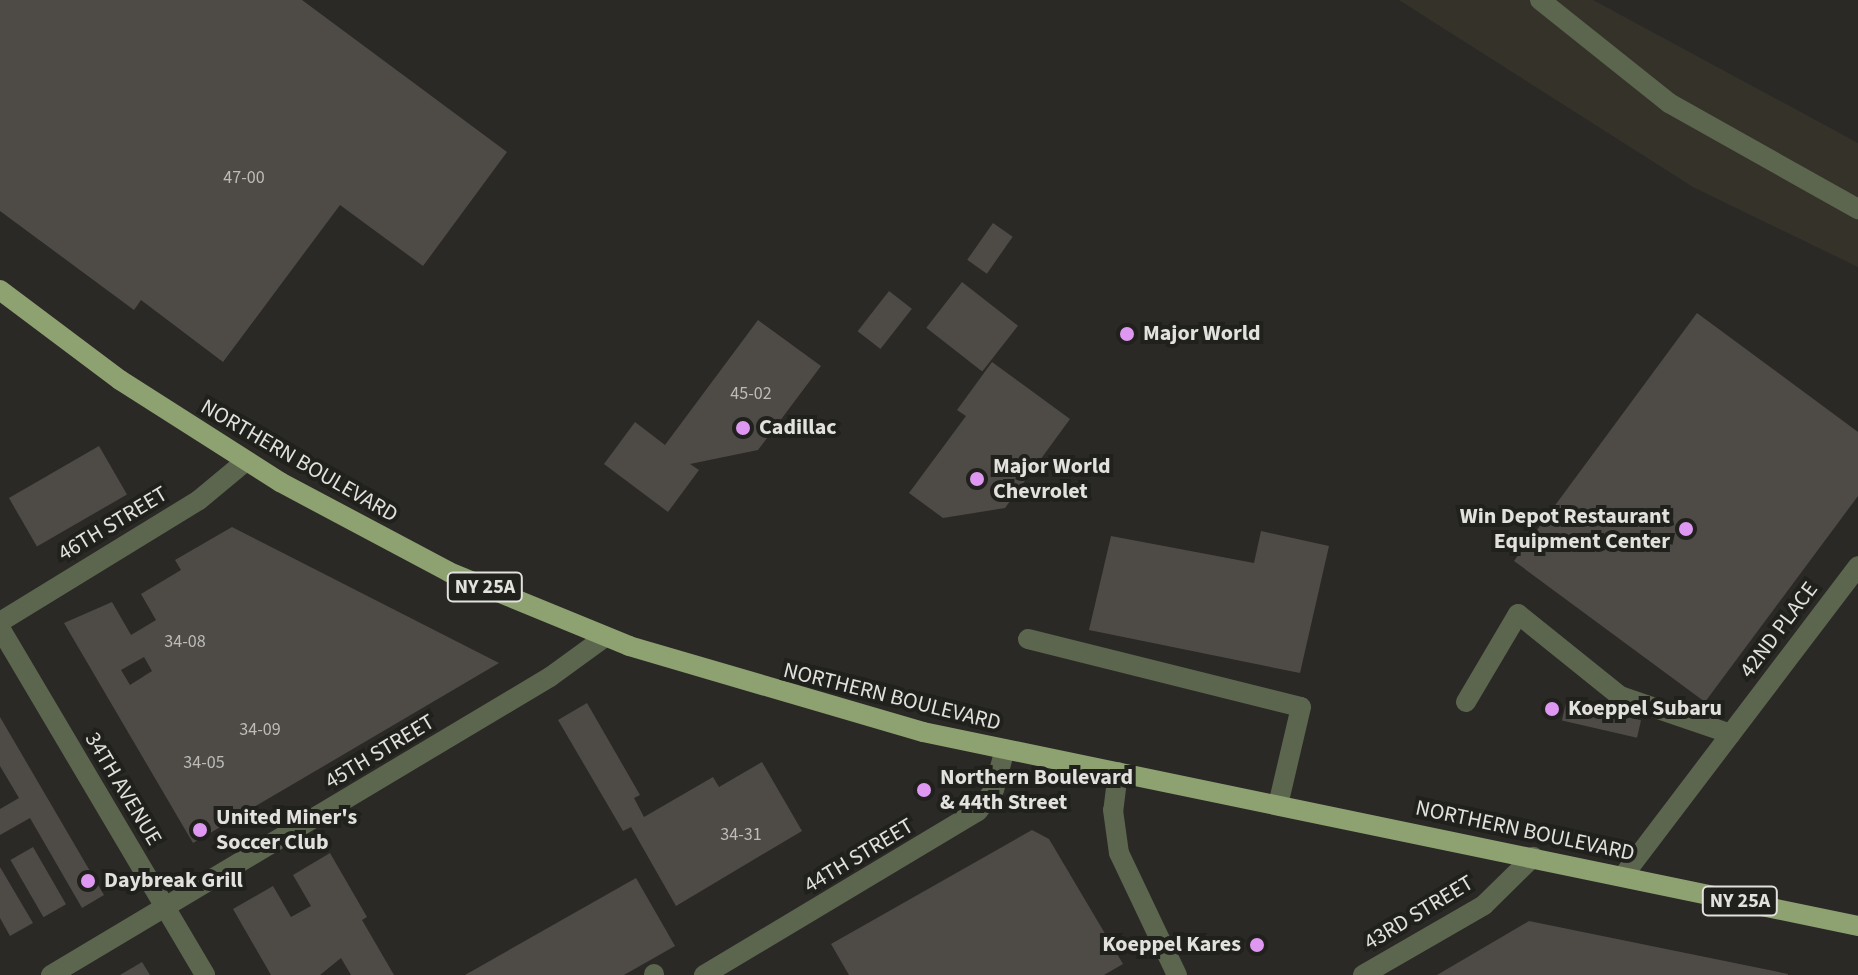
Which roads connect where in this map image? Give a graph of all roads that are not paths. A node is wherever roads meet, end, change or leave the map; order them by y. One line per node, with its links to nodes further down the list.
1 (1540, 0): 2 (street)
2 (1858, 209)
3 (0, 290): 4 (main road, NORTHERN BOULEVARD / NY 25A)
4 (246, 461): 6 (street, 46TH STREET); 7 (main road, NORTHERN BOULEVARD / NY 25A)
5 (1858, 566): 10 (street, 42ND PLACE)
6 (0, 625): 16 (street, 34TH AVENUE)
7 (605, 637): 11 (main road, NORTHERN BOULEVARD / NY 25A); 16 (street, 45TH STREET)
8 (1028, 639): 13 (street)
9 (1466, 702): 10 (street)
10 (1731, 734): 15 (street, 42ND PLACE)
11 (1005, 749): 12 (main road, NORTHERN BOULEVARD / NY 25A); 20 (street, 44TH STREET)
12 (1118, 772): 13 (main road, NORTHERN BOULEVARD / NY 25A); 21 (street)
13 (1278, 805): 14 (main road, NORTHERN BOULEVARD / NY 25A)
14 (1533, 857): 15 (main road, NORTHERN BOULEVARD / NY 25A); 22 (street, 43RD STREET)
15 (1623, 876): 17 (main road, NORTHERN BOULEVARD / NY 25A)
16 (165, 908): 18 (street, 45TH STREET); 19 (street, 34TH AVENUE)
17 (1858, 926)
18 (51, 975)
19 (205, 975)
20 (704, 975)
21 (1177, 975)
22 (1363, 975)

